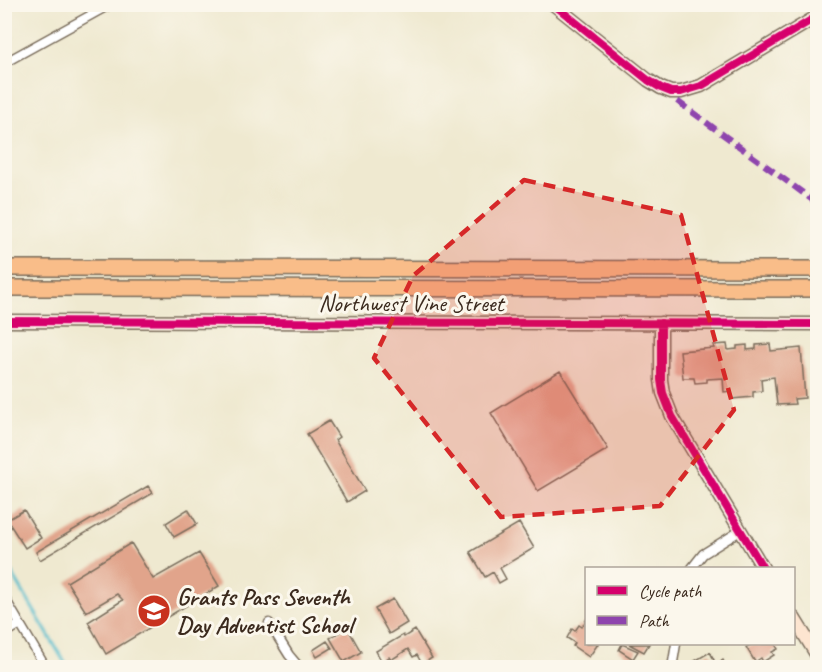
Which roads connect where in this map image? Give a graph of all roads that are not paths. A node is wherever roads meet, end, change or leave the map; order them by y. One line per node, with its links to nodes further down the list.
1 (111, 4): 4 (street)
2 (553, 4): 3 (street)
3 (818, 16)
4 (4, 63)
5 (4, 268): 6 (highway)
6 (818, 269)
7 (4, 288): 8 (highway)
8 (818, 289)
9 (4, 321): 10 (street, Northwest Vine Street)
10 (662, 323): 11 (street, Northwest Vine Street); 12 (street)
11 (818, 324)
12 (740, 531): 13 (street); 14 (street)
13 (693, 567)
14 (762, 567)
15 (4, 597): 18 (street)
16 (795, 620): 21 (street)
17 (269, 623): 23 (street)
18 (21, 624): 19 (street); 22 (street)
19 (4, 634)
20 (676, 645): 24 (street)
21 (818, 657)
22 (46, 668)
23 (300, 668)
24 (672, 668)

